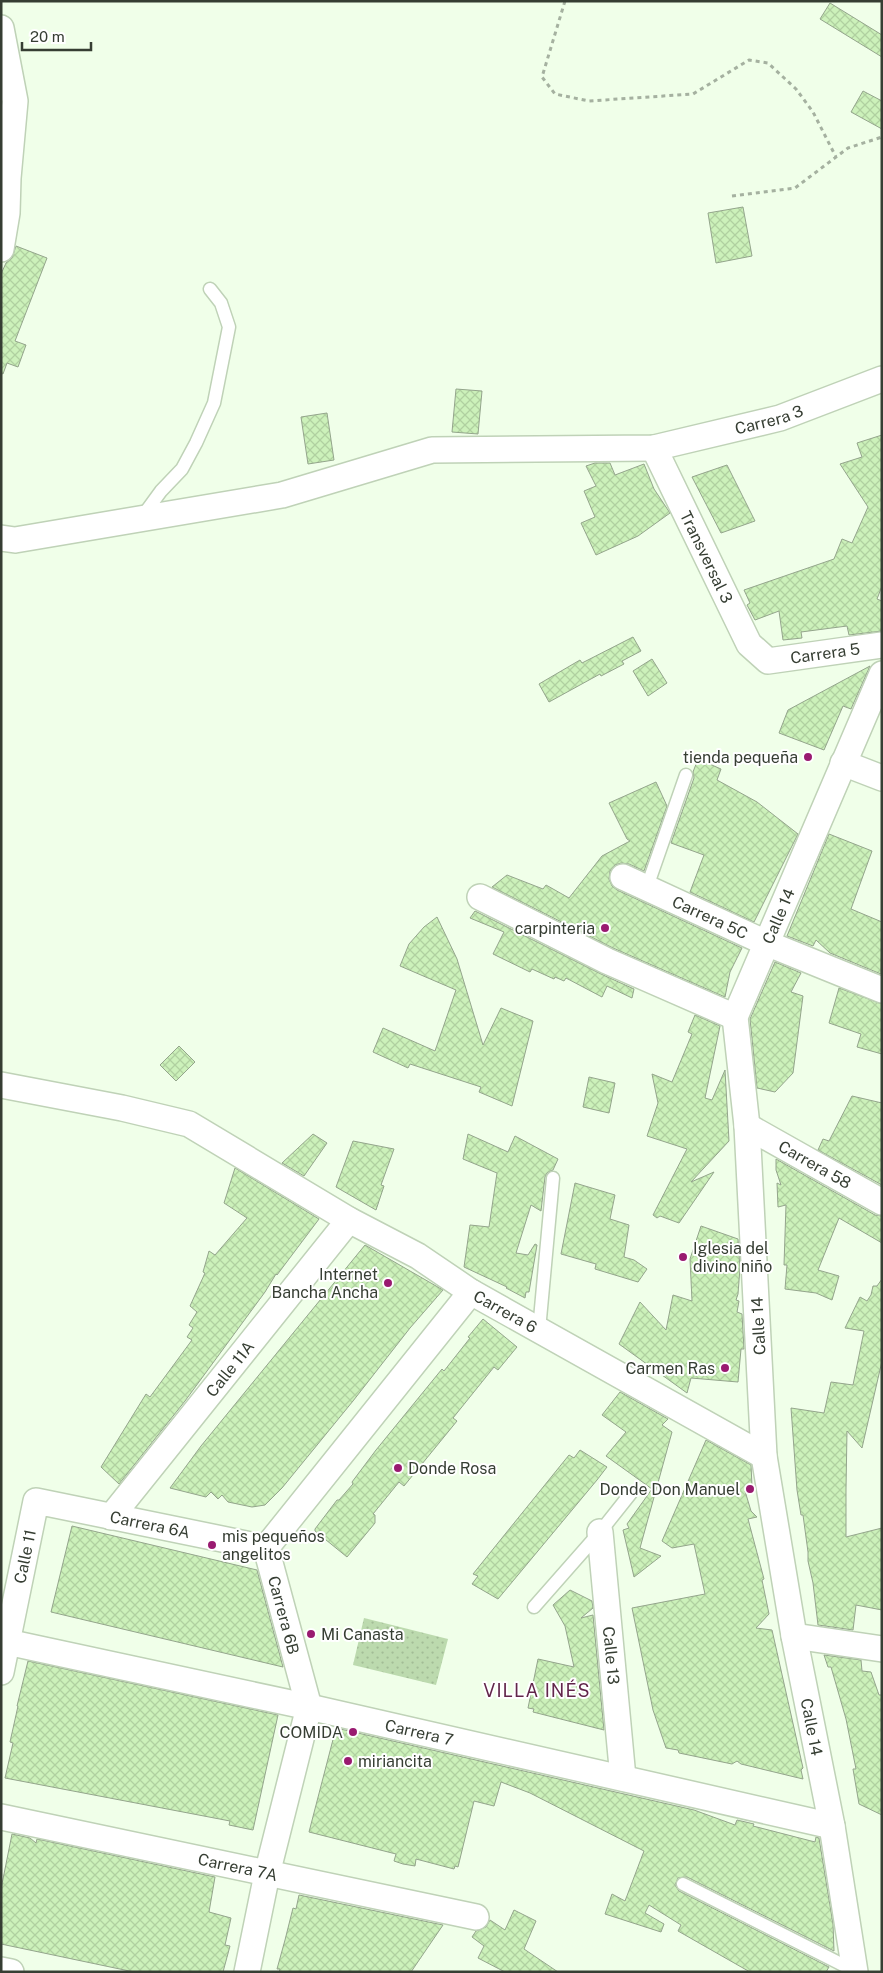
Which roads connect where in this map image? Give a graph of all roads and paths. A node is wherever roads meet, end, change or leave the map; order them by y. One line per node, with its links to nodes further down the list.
1 (565, 1): 4 (path)
2 (1, 28): 6 (street)
3 (882, 137): 4 (path)
4 (836, 157): 5 (path)
5 (732, 196)
6 (1, 249)
7 (210, 289): 10 (lane)
8 (882, 379): 9 (street, Carrera 3)
9 (654, 448): 10 (street, Carrera 3); 13 (street, Transversal 3)
10 (141, 519): 11 (street, Carrera 3)
11 (1, 538)
12 (882, 645): 13 (street, Carrera 5)
13 (768, 661)
14 (882, 674): 15 (street, Calle 14)
15 (843, 763): 17 (street); 21 (street, Calle 14)
16 (686, 775): 19 (lane)
17 (882, 778)
18 (623, 877): 19 (street, Carrera 5C)
19 (647, 887): 21 (street, Carrera 5C)
20 (480, 897): 23 (street)
21 (766, 943): 22 (street, Carrera 5C); 23 (street, Calle 14)
22 (882, 990)
23 (735, 1017): 25 (street, Calle 14)
24 (1, 1085): 28 (street, Carrera 6)
25 (747, 1126): 27 (street, Carrera 58); 31 (street, Calle 14)
26 (553, 1178): 30 (lane)
27 (882, 1202)
28 (349, 1220): 29 (street, Carrera 6); 34 (street, Calle 11A)
29 (471, 1292): 30 (street, Carrera 6); 36 (street)
30 (540, 1330): 31 (street, Carrera 6)
31 (764, 1456): 38 (street, Calle 14)
32 (631, 1493): 35 (lane)
33 (36, 1501): 34 (street, Carrera 6A); 39 (street, Calle 11)
34 (111, 1518): 36 (street, Carrera 6A)
35 (600, 1532): 37 (lane); 43 (street, Calle 13)
36 (266, 1548): 42 (street, Carrera 6B)
37 (534, 1607)
38 (794, 1636): 40 (street); 45 (street, Calle 14)
39 (7, 1642): 41 (street, Calle 11); 42 (street, Carrera 7)
40 (882, 1649)
41 (1, 1672)
42 (309, 1708): 43 (street, Carrera 7); 46 (street, Carrera 6B)
43 (623, 1778): 45 (street, Carrera 7)
44 (1, 1817): 46 (street, Carrera 7A)
45 (832, 1826): 52 (street, Calle 14)
46 (267, 1874): 48 (street, Carrera 7A); 51 (street, Carrera 6B)
47 (682, 1884): 52 (lane)
48 (476, 1917)
49 (1, 1970): 50 (street)
50 (11, 1972)
51 (247, 1972)
52 (855, 1972)

